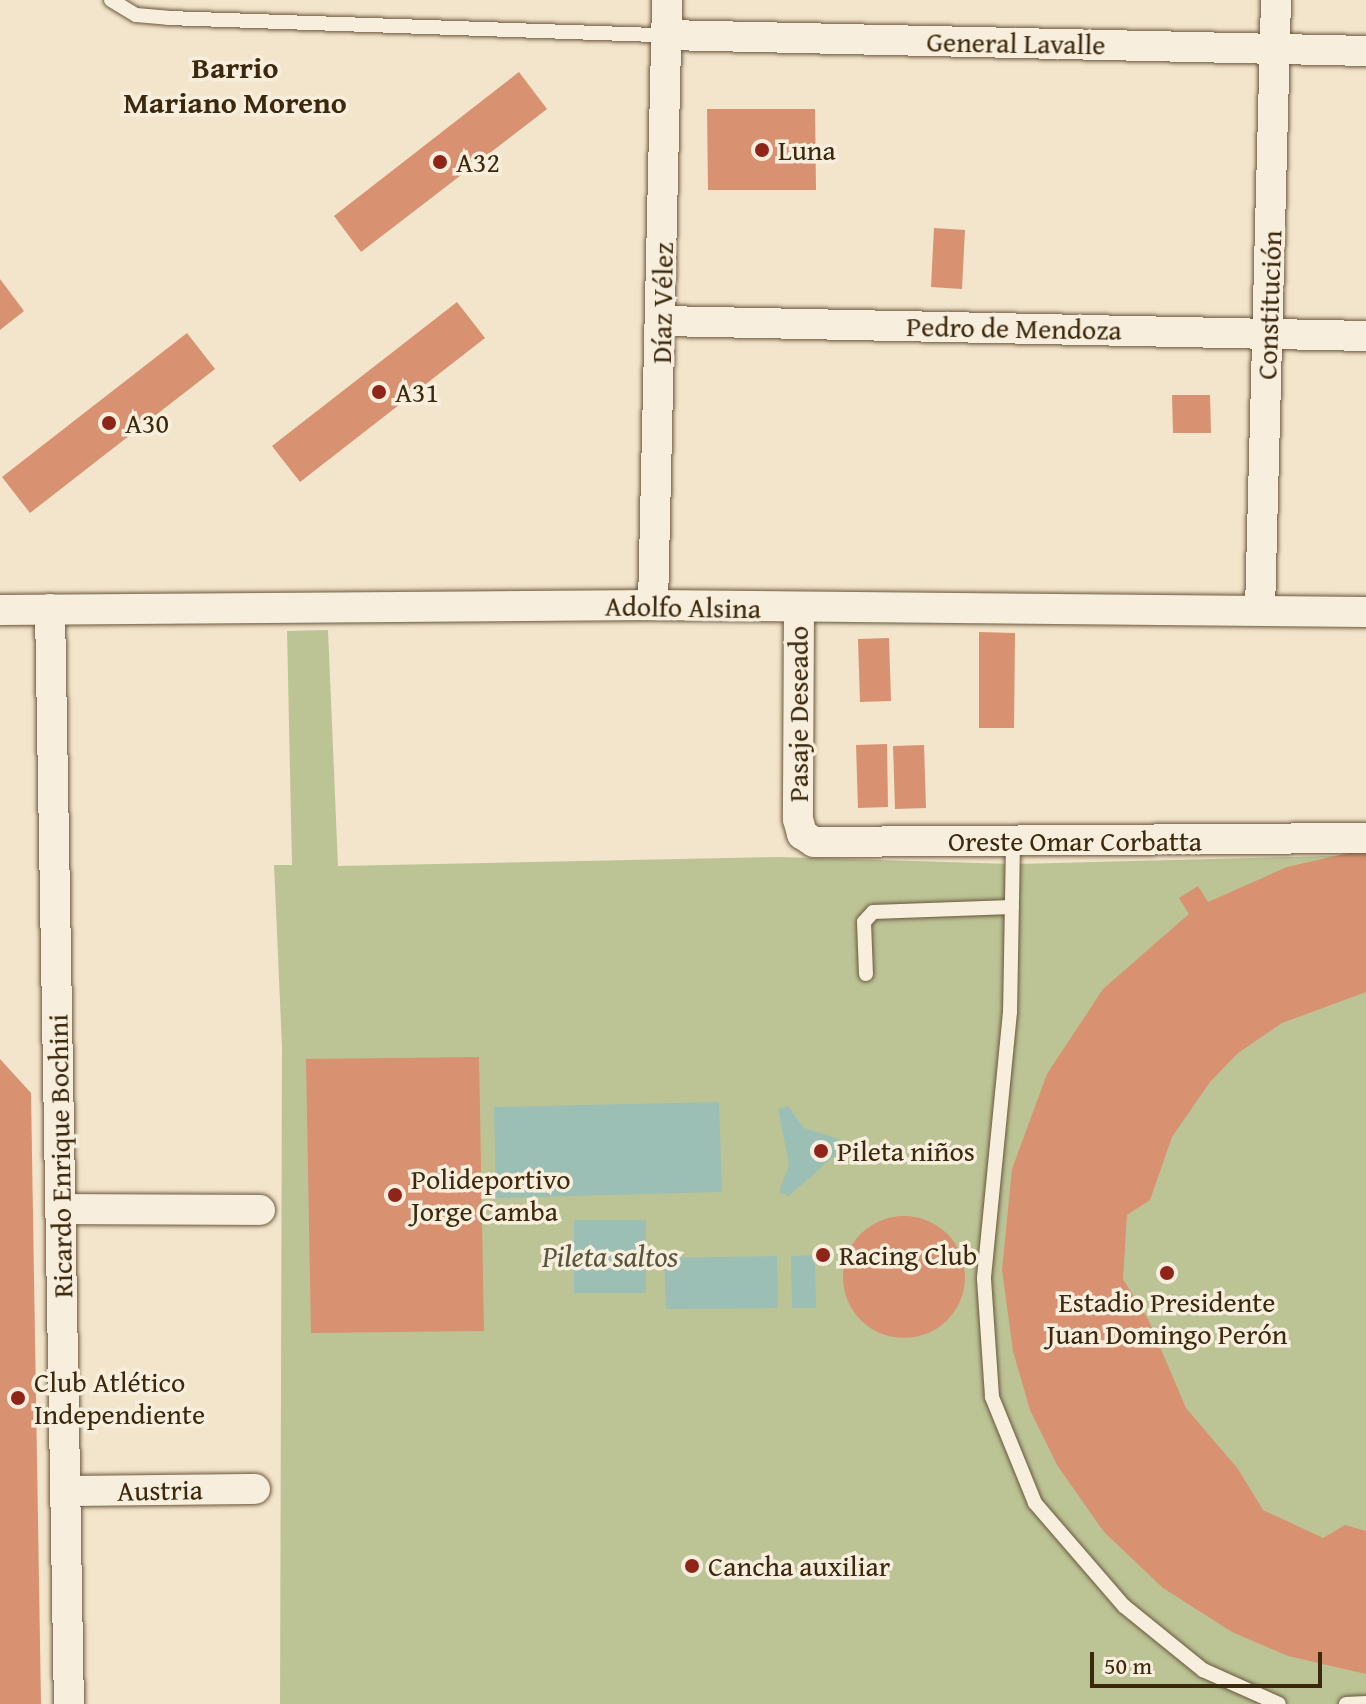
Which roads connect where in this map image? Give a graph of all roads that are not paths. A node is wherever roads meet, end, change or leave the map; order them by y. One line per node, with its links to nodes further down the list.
1 (111, 0): 4 (lane)
2 (667, 0): 4 (street, Díaz Vélez)
3 (1276, 0): 5 (street, Constitución)
4 (667, 35): 5 (street, General Lavalle); 7 (street, Díaz Vélez)
5 (1276, 48): 6 (street, General Lavalle); 8 (street, Constitución)
6 (1366, 51)
7 (663, 321): 8 (street, Pedro de Mendoza); 10 (street, Díaz Vélez)
8 (1268, 333): 9 (street, Pedro de Mendoza); 14 (street, Constitución)
9 (1366, 336)
10 (653, 605): 11 (street, Adolfo Alsina); 12 (street, Adolfo Alsina)
11 (50, 609): 13 (street, Adolfo Alsina); 21 (street, Ricardo Enrique Bochini)
12 (799, 609): 14 (street, Adolfo Alsina); 16 (street, Pasaje Deseado)
13 (0, 610)
14 (1260, 610): 15 (street, Adolfo Alsina)
15 (1366, 612)
16 (798, 819): 18 (street, Oreste Omar Corbatta)
17 (1366, 838): 18 (street, Oreste Omar Corbatta)
18 (1013, 843): 19 (lane)
19 (1012, 907): 20 (lane); 27 (lane)
20 (866, 974)
21 (62, 1209): 22 (street); 24 (street, Ricardo Enrique Bochini)
22 (260, 1210)
23 (255, 1489): 24 (street, Austria)
24 (65, 1491): 26 (street, Ricardo Enrique Bochini)
25 (1366, 1703): 28 (lane)
26 (69, 1704)
27 (1279, 1704)
28 (1346, 1704)

